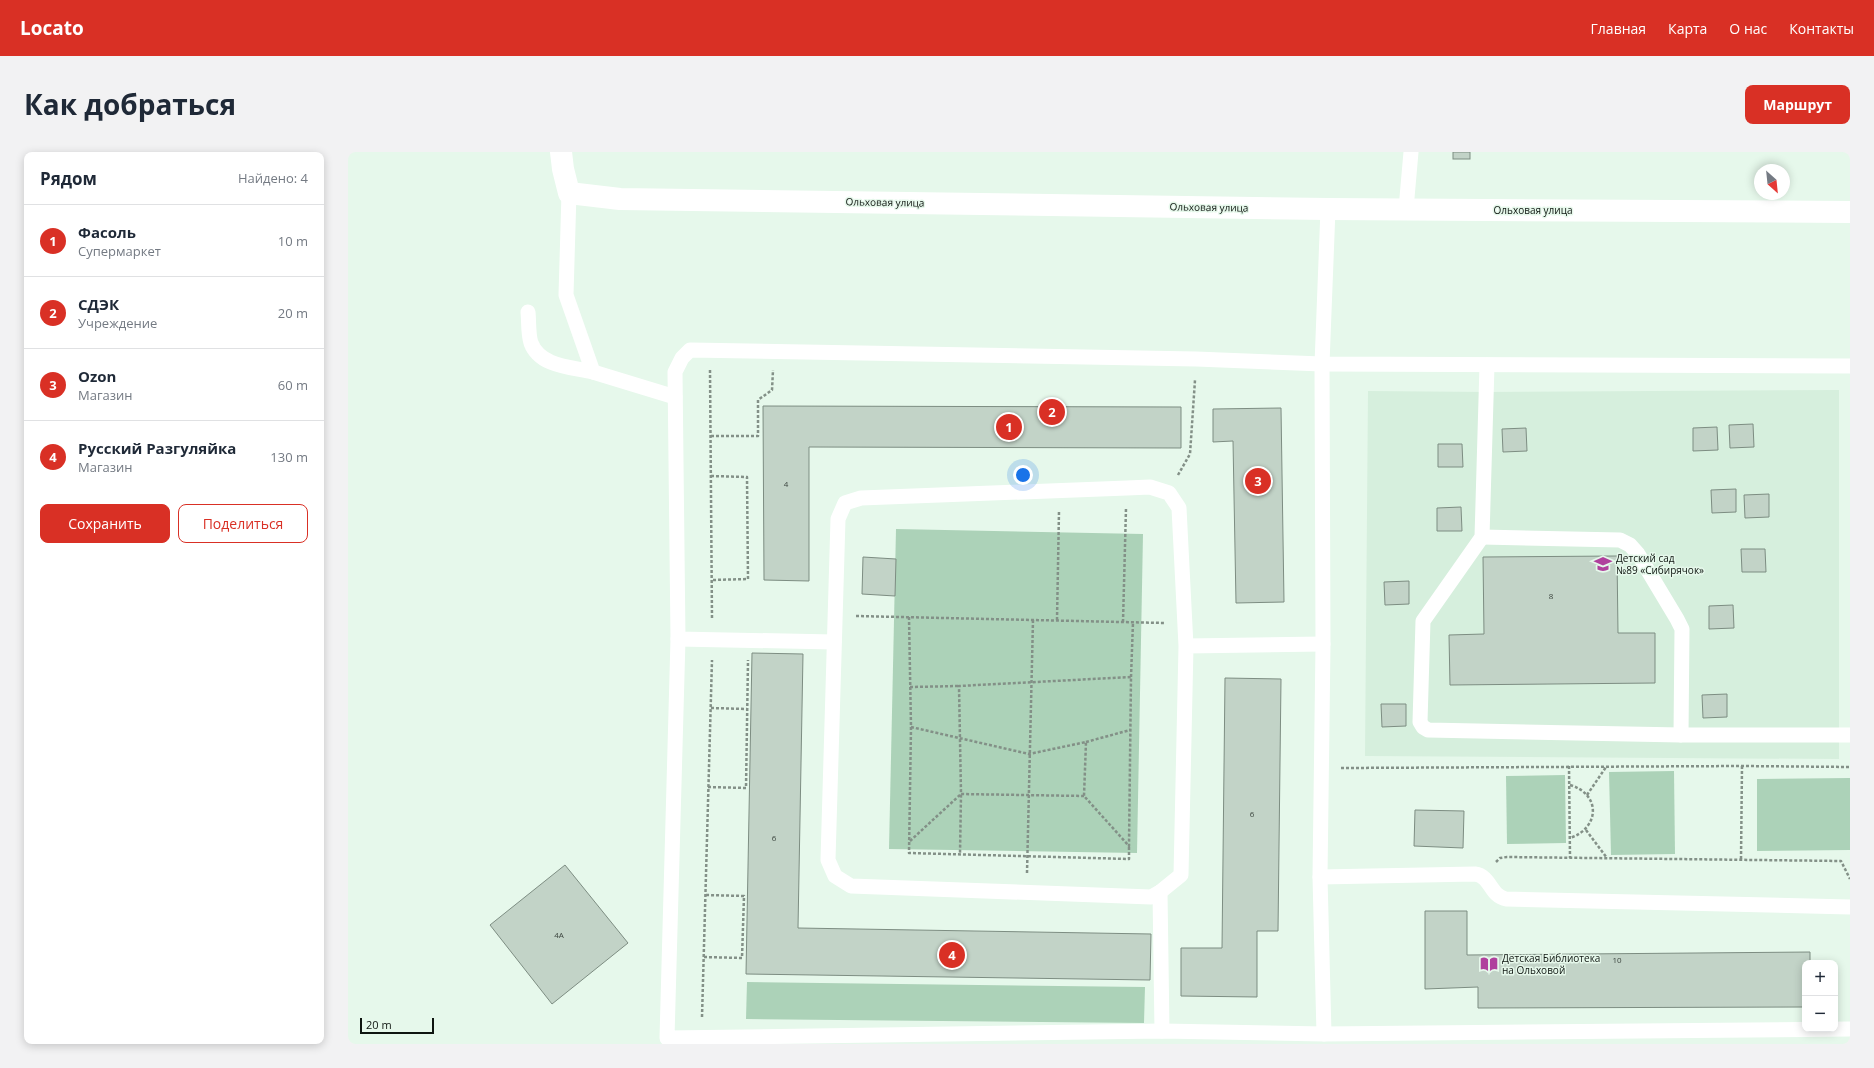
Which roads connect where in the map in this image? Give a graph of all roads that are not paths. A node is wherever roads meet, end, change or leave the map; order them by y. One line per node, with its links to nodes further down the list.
1 (561, 152): 3 (street)
2 (1411, 152): 5 (lane)
3 (569, 193): 4 (street, Ольховая улица); 11 (lane)
4 (1328, 209): 5 (street, Ольховая улица); 8 (lane)
5 (1406, 209): 6 (street, Ольховая улица)
6 (1850, 212)
7 (528, 312): 11 (lane)
8 (1322, 364): 9 (lane); 12 (lane); 16 (lane)
9 (1487, 365): 10 (lane); 13 (lane)
10 (1850, 366)
11 (594, 372): 12 (lane)
12 (675, 397): 14 (lane)
13 (1482, 537): 18 (lane); 18 (lane)
14 (678, 639): 15 (lane); 26 (lane)
15 (834, 642): 17 (lane); 21 (lane)
16 (1323, 644): 17 (lane); 20 (lane)
17 (1186, 646): 21 (lane)
18 (1681, 735): 19 (lane)
19 (1850, 735)
20 (1320, 877): 22 (lane); 25 (lane)
21 (1160, 892): 24 (lane)
22 (1850, 907)
23 (1850, 1029): 25 (lane)
24 (1162, 1031): 25 (lane); 26 (lane)
25 (1324, 1034)
26 (664, 1041)

